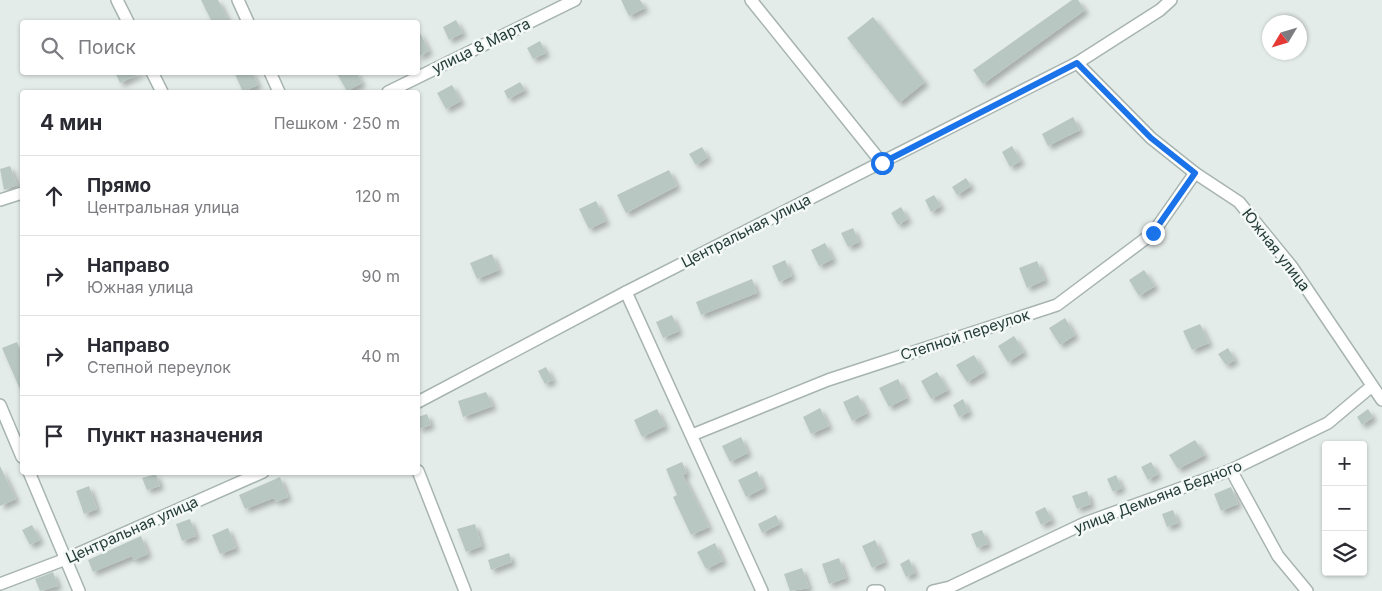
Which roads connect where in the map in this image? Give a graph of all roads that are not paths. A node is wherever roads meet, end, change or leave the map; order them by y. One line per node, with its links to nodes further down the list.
1 (117, 0): 6 (street)
2 (238, 0): 7 (street)
3 (575, 0): 13 (street, улица 8 Марта)
4 (751, 0): 14 (street)
5 (1171, 0): 8 (street, Центральная улица)
6 (127, 20)
7 (247, 20)
8 (1077, 63): 14 (street, Центральная улица); 15 (street, Южная улица)
9 (154, 75): 11 (street)
10 (271, 75): 12 (street)
11 (161, 90)
12 (278, 90)
13 (392, 90)
14 (882, 163): 18 (street, Центральная улица)
15 (1195, 173): 19 (street, Южная улица); 23 (street, Степной переулок)
16 (20, 194): 17 (street)
17 (0, 200)
18 (626, 292): 21 (street, Центральная улица); 23 (street)
19 (1372, 386): 20 (street, Южная улица); 25 (street, улица Демьяна Бедного)
20 (1382, 400)
21 (420, 401)
22 (0, 405): 24 (street)
23 (692, 436): 33 (street)
24 (20, 453)
25 (1231, 470): 36 (street, улица Демьяна Бедного); 37 (street)
26 (30, 475): 29 (street)
27 (256, 475): 29 (street, Центральная улица)
28 (420, 475): 32 (street)
29 (66, 559): 30 (street, Центральная улица); 31 (street)
30 (0, 584)
31 (79, 591)
32 (465, 591)
33 (762, 591)
34 (873, 591): 35 (street)
35 (879, 591)
36 (933, 591)
37 (1307, 591)

